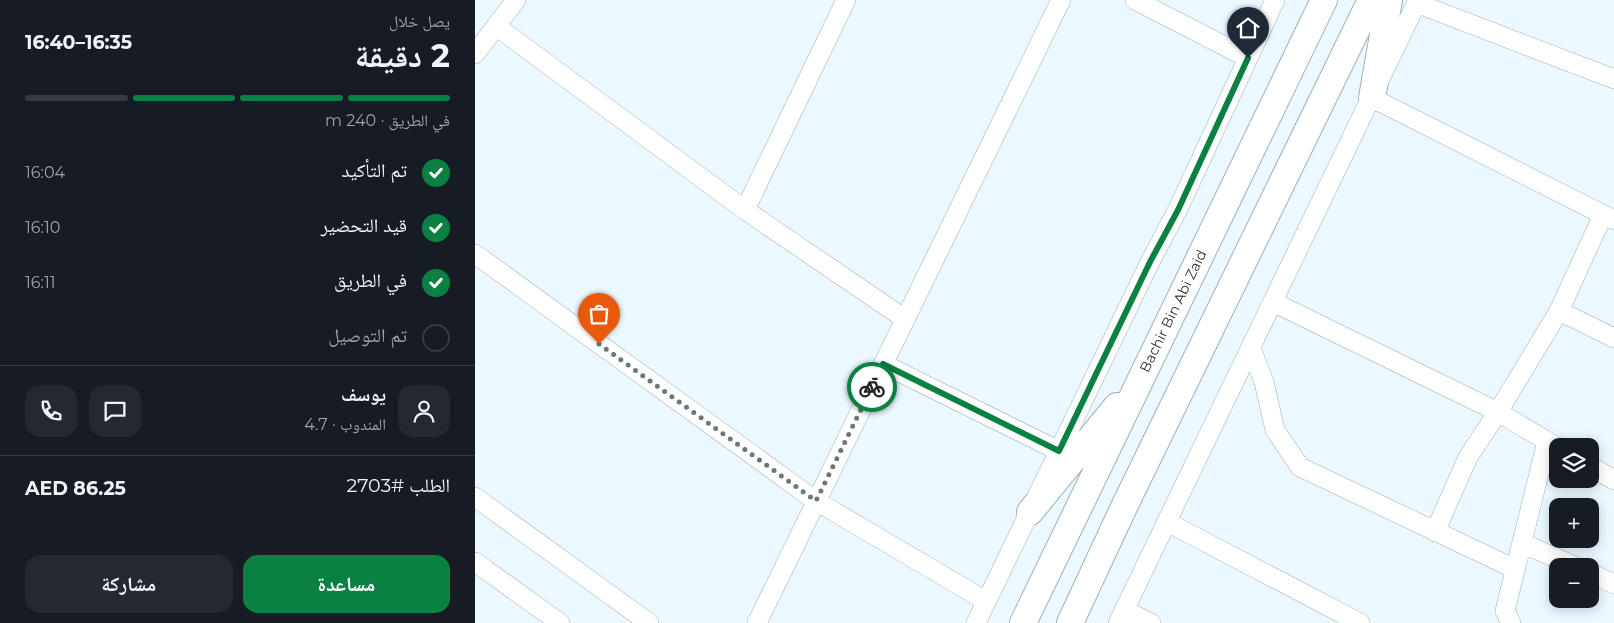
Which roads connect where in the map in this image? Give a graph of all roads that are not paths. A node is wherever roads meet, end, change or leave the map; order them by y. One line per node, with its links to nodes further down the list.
1 (516, 0): 10 (street)
2 (846, 0): 17 (street)
3 (1061, 0): 22 (street)
4 (1135, 0): 12 (street)
5 (1275, 0): 12 (street)
6 (1324, 0): 15 (main road, Bachir Bin Abi Zaid)
7 (1371, 0): 16 (main road)
8 (1389, 0): 14 (main road)
9 (1417, 2): 13 (street); 14 (street)
10 (496, 26): 11 (street); 17 (street)
11 (475, 54)
12 (1248, 58): 29 (street)
13 (1614, 79)
14 (1371, 98): 18 (street); 20 (street)
15 (1254, 145): 16 (main road); 26 (main road, Bachir Bin Abi Zaid)
16 (1291, 164): 51 (main road)
17 (745, 210): 22 (street)
18 (1608, 218): 21 (street)
19 (475, 254): 34 (street)
20 (1273, 302): 24 (street); 27 (street)
21 (1559, 311): 23 (street); 27 (street)
22 (905, 319): 25 (street)
23 (1614, 338)
24 (1251, 348): 36 (street); 37 (street)
25 (883, 364): 29 (street); 34 (street)
26 (1144, 372): 35 (main road); 50 (main road, Bachir Bin Abi Zaid)
27 (1498, 412): 28 (street); 37 (street)
28 (1549, 442)
29 (1059, 451): 35 (street)
30 (1549, 454): 38 (street)
31 (1599, 471): 32 (street)
32 (1614, 480)
33 (475, 497): 47 (street)
34 (816, 501): 44 (street); 48 (street)
35 (1029, 512): 44 (street)
36 (1167, 522): 45 (street); 53 (street)
37 (1435, 532): 41 (street)
38 (1522, 543): 39 (street); 41 (street)
39 (1556, 558)
40 (475, 562): 46 (street)
41 (1515, 569): 54 (street)
42 (1599, 578): 43 (street)
43 (1614, 584)
44 (986, 601): 49 (street)
45 (1121, 616): 52 (street)
46 (560, 623)
47 (649, 623)
48 (757, 623)
49 (976, 623)
50 (1023, 623)
51 (1070, 623)
52 (1151, 623)
53 (1360, 623)
54 (1511, 623)

